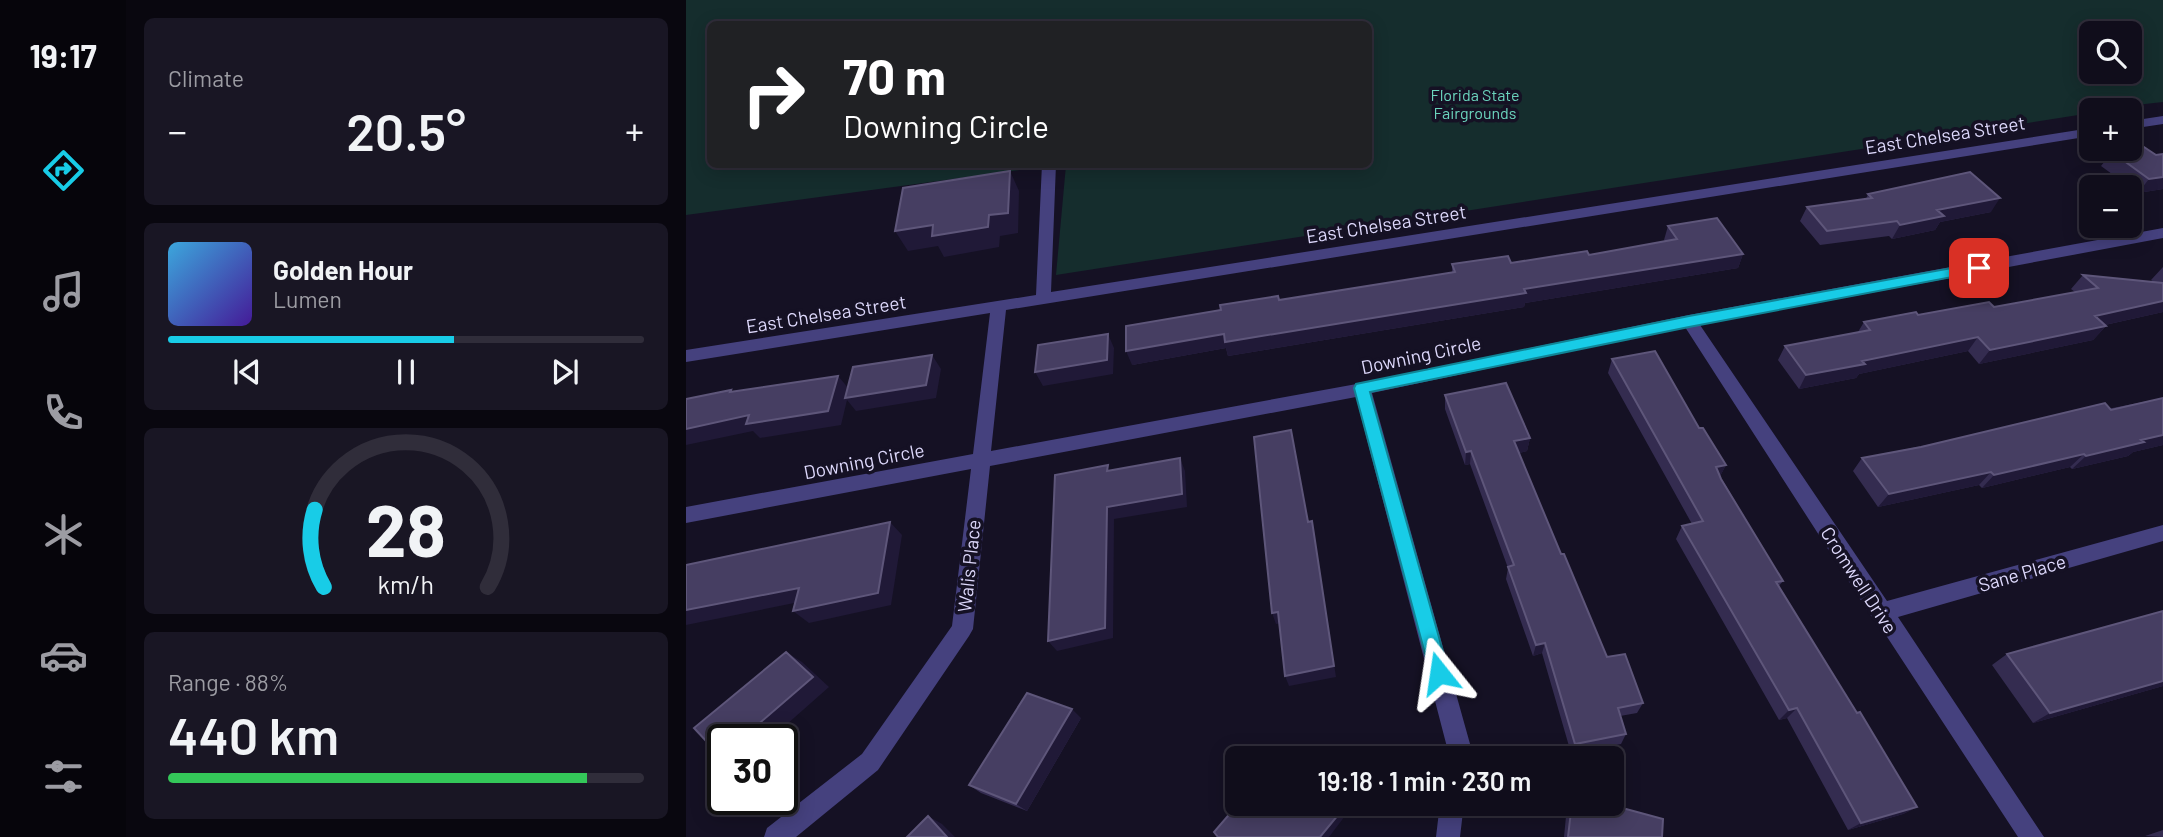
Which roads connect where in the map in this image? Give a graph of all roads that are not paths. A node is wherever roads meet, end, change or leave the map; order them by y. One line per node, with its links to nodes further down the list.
1 (2163, 120): 2 (street)
2 (2142, 123)
3 (2079, 134): 6 (street, East Chelsea Street)
4 (1049, 168): 6 (street)
5 (2163, 233): 8 (street, Downing Circle)
6 (1043, 299): 7 (street, East Chelsea Street)
7 (999, 306): 9 (street, East Chelsea Street); 11 (street, Walis Place)
8 (1689, 321): 10 (street, Downing Circle); 14 (street, Cromwell Drive)
9 (686, 356)
10 (1362, 388): 11 (street, Downing Circle); 15 (street)
11 (981, 460): 12 (street, Downing Circle); 17 (street, Walis Place)
12 (686, 515)
13 (2163, 533): 14 (street, Sane Place)
14 (1880, 612): 19 (street, Cromwell Drive)
15 (1459, 746)
16 (1450, 816): 18 (street)
17 (776, 837)
18 (1448, 837)
19 (2032, 837)

